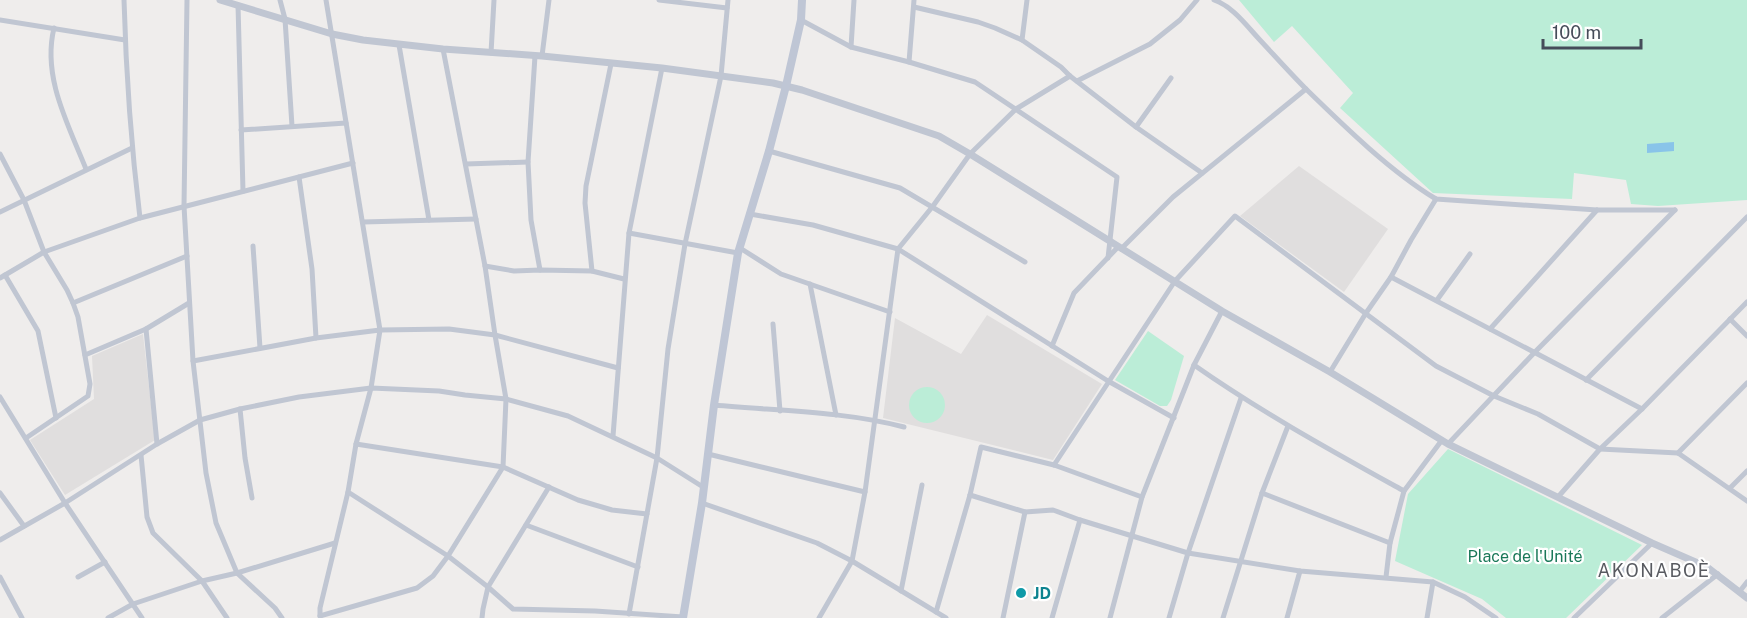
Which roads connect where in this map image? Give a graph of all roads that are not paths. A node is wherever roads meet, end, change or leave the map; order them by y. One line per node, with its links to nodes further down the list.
1 (124, 0): 24 (street)
2 (187, 0): 58 (street)
3 (220, 0): 17 (street)
4 (280, 0): 19 (street)
5 (326, 0): 23 (street)
6 (494, 0): 29 (street)
7 (549, 0): 30 (street)
8 (659, 0): 15 (street)
9 (728, 0): 18 (street)
10 (802, 0): 21 (main road)
11 (854, 0): 27 (street)
12 (1027, 0): 25 (street)
13 (1197, 0): 37 (street)
14 (1214, 0): 39 (street)
15 (673, 1): 18 (street)
16 (914, 3): 25 (street); 31 (street)
17 (238, 5): 19 (street); 44 (street)
18 (727, 8): 34 (street)
19 (285, 19): 23 (street); 42 (street)
20 (0, 20): 22 (street)
21 (801, 20): 27 (street); 38 (main road)
22 (54, 28): 24 (street); 52 (street)
23 (332, 34): 26 (street); 41 (street)
24 (125, 40): 45 (street)
25 (1022, 40): 35 (street)
26 (399, 45): 28 (street); 66 (street)
27 (851, 47): 31 (street)
28 (444, 49): 29 (street); 51 (street)
29 (491, 53): 30 (street)
30 (538, 56): 32 (street); 49 (street)
31 (909, 62): 40 (street)
32 (611, 64): 33 (street); 82 (street)
33 (662, 68): 34 (street); 68 (street)
34 (721, 76): 38 (street); 70 (street)
35 (1070, 76): 37 (street); 40 (street)
36 (1171, 78): 43 (street)
37 (1077, 81): 43 (street)
38 (786, 86): 46 (main road); 48 (street)
39 (1306, 89): 53 (street); 56 (street)
40 (1016, 109): 48 (street); 69 (street)
41 (346, 123): 42 (street); 50 (street)
42 (292, 126): 44 (street)
43 (1136, 127): 53 (street)
44 (241, 130): 55 (street)
45 (132, 148): 52 (street); 64 (street)
46 (769, 151): 59 (street); 62 (main road)
47 (0, 154): 57 (street)
48 (970, 154): 59 (street); 69 (street)
49 (528, 162): 51 (street); 81 (street)
50 (353, 163): 54 (street); 67 (street)
51 (466, 164): 65 (street)
52 (86, 169): 57 (street)
53 (1202, 174): 72 (street)
54 (299, 177): 55 (street); 102 (street)
55 (243, 192): 58 (street)
56 (1436, 199): 60 (street); 84 (street)
57 (24, 200): 61 (street); 75 (street)
58 (184, 206): 64 (street); 77 (street)
59 (933, 206): 73 (street); 79 (street)
60 (1597, 210): 98 (street); 105 (street)
61 (0, 212)
62 (750, 214): 73 (street); 74 (main road)
63 (1747, 217): 111 (street)
64 (140, 218): 75 (street)
65 (476, 219): 66 (street); 80 (street)
66 (429, 220): 67 (street)
67 (363, 222): 99 (street)
68 (629, 233): 70 (street); 85 (street)
69 (1110, 241): 72 (street); 78 (street)
70 (685, 243): 74 (street); 139 (street)
71 (253, 246): 104 (street)
72 (1120, 248): 78 (street); 86 (street)
73 (898, 249): 93 (street); 103 (street)
74 (739, 250): 87 (street); 119 (main road)
75 (44, 252): 83 (street); 90 (street)
76 (1470, 254): 88 (street)
77 (187, 256): 90 (street); 91 (street)
78 (1108, 258): 103 (street)
79 (1025, 262)
80 (485, 266): 81 (street); 100 (street)
81 (540, 270): 82 (street)
82 (592, 271): 85 (street)
83 (2, 277): 124 (street)
84 (1391, 277): 88 (street); 94 (street)
85 (624, 279): 109 (street)
86 (1175, 280): 92 (street); 94 (street); 112 (street)
87 (810, 284): 93 (street); 123 (street)
88 (1437, 300): 98 (street)
89 (1747, 302): 95 (street)
90 (73, 303): 106 (street)
91 (189, 303): 97 (street); 107 (street)
92 (1222, 311): 108 (street); 110 (street)
93 (890, 312): 127 (street)
94 (1366, 313): 110 (street); 115 (street)
95 (1730, 319): 101 (street); 121 (street)
96 (773, 324): 122 (street)
97 (146, 329): 106 (street); 133 (street)
98 (1491, 329): 105 (street)
99 (380, 330): 100 (street); 102 (street); 114 (street)
100 (495, 335): 109 (street); 118 (street)
101 (1747, 336)
102 (316, 338): 104 (street)
103 (1052, 346): 112 (street)
104 (260, 348): 107 (street)
105 (1534, 353): 111 (street); 115 (street)
106 (85, 355): 124 (street)
107 (193, 361): 126 (street)
108 (1194, 365): 117 (street); 125 (street)
109 (618, 368): 130 (street)
110 (1330, 372): 132 (street)
111 (1586, 380): 121 (street)
112 (1108, 381): 125 (street); 140 (street)
113 (1747, 383): 136 (street)
114 (370, 388): 118 (street); 120 (street); 134 (street)
115 (1494, 396): 132 (street); 135 (street)
116 (0, 397): 131 (street)
117 (1241, 398): 128 (street); 169 (street)
118 (506, 399): 130 (street); 141 (street)
119 (714, 405): 122 (street); 138 (main road)
120 (240, 409): 126 (street); 154 (street)
121 (1642, 409): 135 (street)
122 (780, 411): 123 (street)
123 (836, 415): 127 (street)
124 (56, 418): 131 (street)
125 (1174, 418): 153 (street)
126 (200, 420): 133 (street); 176 (street)
127 (875, 420): 129 (street); 149 (street)
128 (1288, 426): 147 (street); 151 (street)
129 (904, 427)
130 (613, 436): 139 (street)
131 (26, 438): 157 (street)
132 (1445, 442): 147 (street); 155 (street)
133 (157, 444): 137 (street)
134 (356, 444): 141 (street); 148 (street)
135 (1600, 449): 136 (street); 155 (street)
136 (1677, 453): 146 (street)
137 (141, 454): 157 (street); 181 (street)
138 (708, 454): 145 (main road); 149 (street)
139 (657, 458): 145 (street); 160 (street)
140 (1054, 465): 152 (street); 153 (street)
141 (503, 467): 144 (street); 170 (street)
142 (1747, 471): 146 (street)
143 (922, 485): 185 (street)
144 (549, 487): 160 (street); 162 (street)
145 (703, 487): 158 (main road)
146 (1730, 488): 156 (street)
147 (1404, 491): 167 (street)
148 (348, 492): 166 (street); 170 (street)
149 (865, 492): 171 (street)
150 (0, 493): 163 (street)
151 (1262, 493): 167 (street); 172 (street)
152 (970, 495): 159 (street); 189 (street)
153 (1142, 497): 164 (street)
154 (252, 498)
155 (1558, 498): 168 (street)
156 (1747, 501)
157 (66, 503): 163 (street); 173 (street)
158 (702, 503): 171 (street); 194 (main road)
159 (1025, 512): 161 (street); 203 (street)
160 (647, 514): 174 (street)
161 (1080, 520): 164 (street); 204 (street)
162 (526, 525): 174 (street); 184 (street)
163 (24, 526): 165 (street)
164 (1132, 536): 169 (street); 205 (street)
165 (0, 540)
166 (335, 543): 176 (street); 193 (street)
167 (1390, 543): 180 (street)
168 (1652, 543): 177 (street); 211 (street)
169 (1188, 553): 172 (street); 206 (street)
170 (448, 556): 184 (street); 193 (street)
171 (852, 561): 185 (street); 202 (street)
172 (1241, 561): 175 (street); 207 (street)
173 (105, 562): 179 (street); 188 (street)
174 (638, 567): 190 (street)
175 (1300, 571): 180 (street); 208 (street)
176 (237, 573): 181 (street); 200 (street)
177 (1718, 574): 186 (street); 212 (street)
178 (0, 576): 196 (street)
179 (78, 577)
180 (1386, 577): 182 (street)
181 (202, 581): 188 (street); 199 (street)
182 (1433, 582): 209 (street); 210 (street)
183 (1747, 582): 186 (street)
184 (488, 587): 191 (street); 201 (street)
185 (901, 591): 189 (street)
186 (1740, 591): 187 (street)
187 (1747, 598)
188 (132, 604): 197 (street); 198 (street)
189 (936, 612): 195 (street)
190 (629, 614): 192 (street); 194 (street)
191 (558, 615): 192 (street)
192 (596, 615)
193 (320, 617)
194 (683, 617)
195 (943, 617)
196 (22, 618)
197 (108, 618)
198 (142, 618)
199 (227, 618)
200 (282, 618)
201 (482, 618)
202 (819, 618)
203 (1003, 618)
204 (1052, 618)
205 (1110, 618)
206 (1169, 618)
207 (1223, 618)
208 (1287, 618)
209 (1427, 618)
210 (1496, 618)
211 (1574, 618)
212 (1662, 618)

